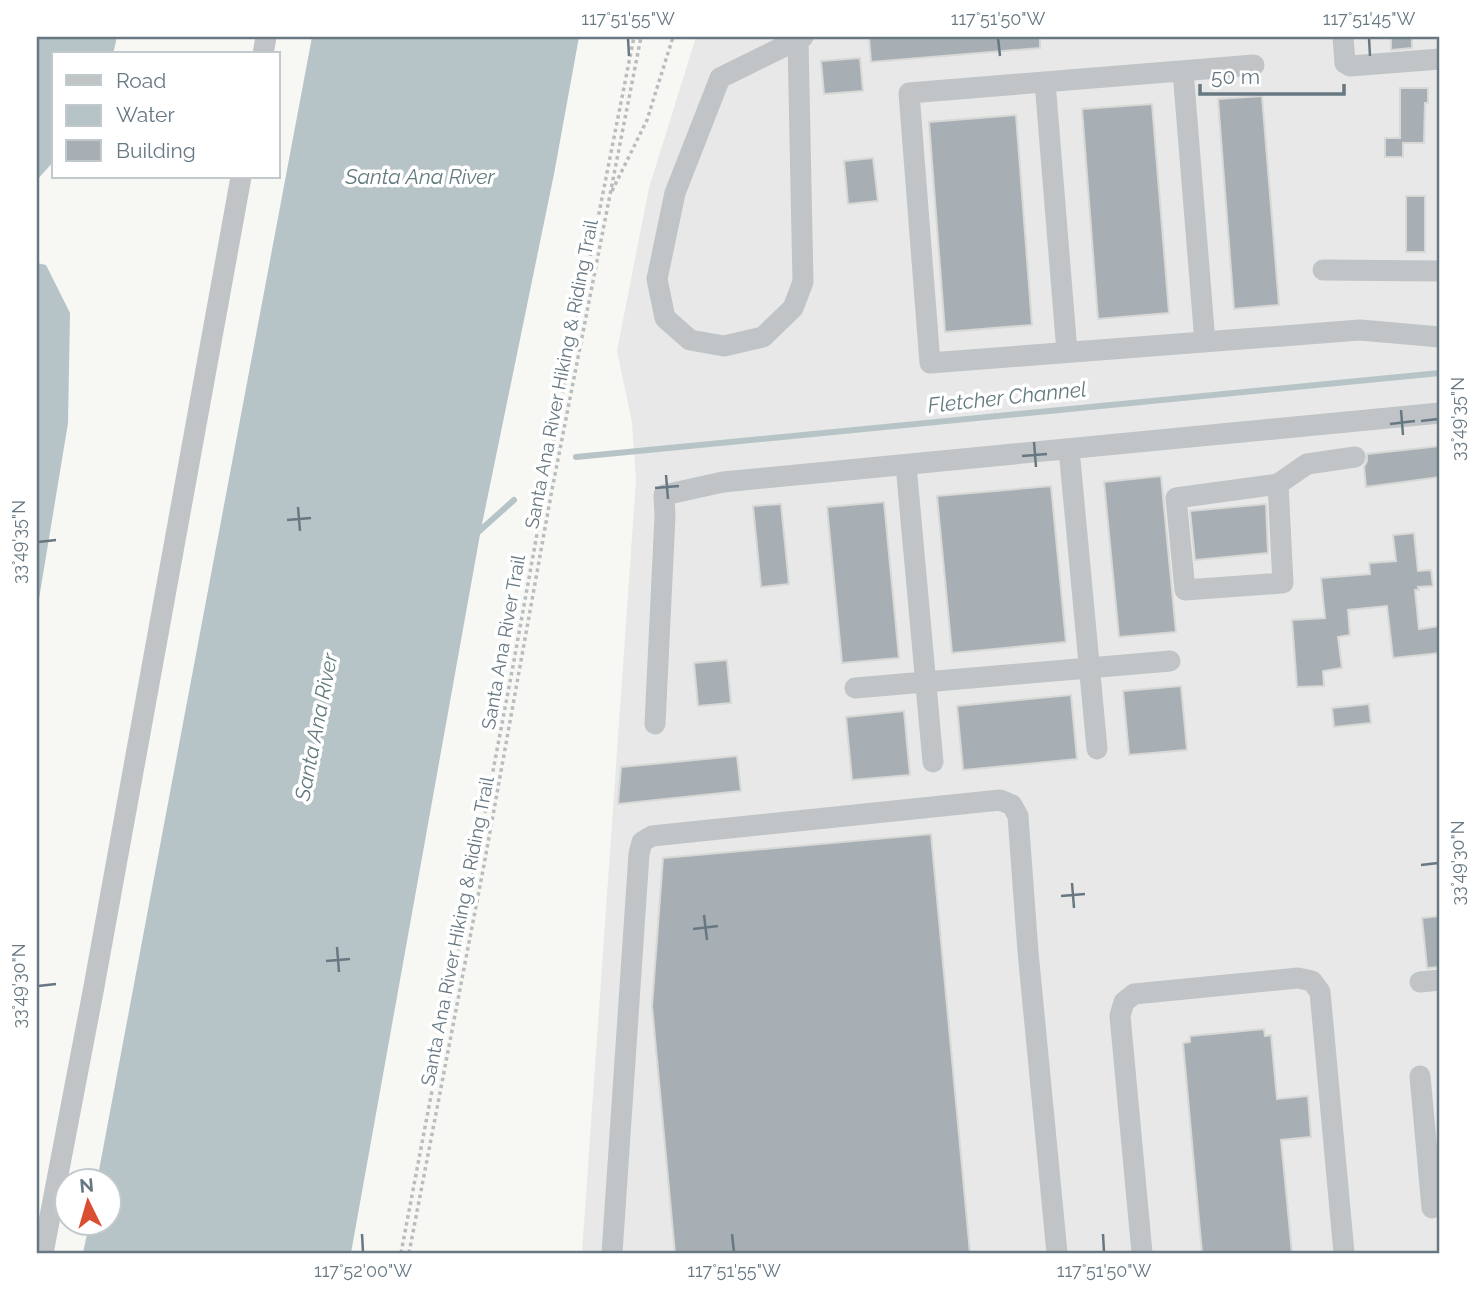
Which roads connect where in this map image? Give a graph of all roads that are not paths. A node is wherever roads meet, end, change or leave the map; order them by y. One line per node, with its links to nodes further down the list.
1 (1343, 37): 3 (lane)
2 (800, 39): 2 (lane)
3 (1440, 59)
4 (1254, 65): 5 (lane)
5 (1183, 71): 6 (lane); 11 (lane)
6 (1045, 82): 12 (lane); 12 (lane)
7 (240, 178): 30 (lane)
8 (1323, 270): 9 (lane)
9 (1440, 271)
10 (1440, 337): 11 (lane)
11 (1205, 342): 12 (lane)
12 (1067, 352)
13 (1440, 413): 14 (lane)
14 (1328, 424): 15 (lane); 17 (lane)
15 (1069, 449): 18 (lane); 21 (lane)
16 (1355, 457): 17 (lane)
17 (1331, 460): 19 (lane)
18 (906, 465): 22 (lane); 24 (lane)
19 (1278, 484): 19 (lane)
20 (1170, 661): 21 (lane)
21 (1090, 668): 22 (lane); 25 (lane)
22 (925, 682): 23 (lane); 26 (lane)
23 (855, 688)
24 (655, 724)
25 (1097, 749)
26 (933, 762)
27 (1420, 1076): 28 (lane)
28 (1433, 1146): 29 (lane)
29 (1432, 1208)
30 (43, 1253)
31 (612, 1253): 32 (lane)
32 (1057, 1253)
33 (1142, 1253): 34 (lane)
34 (1344, 1253)

